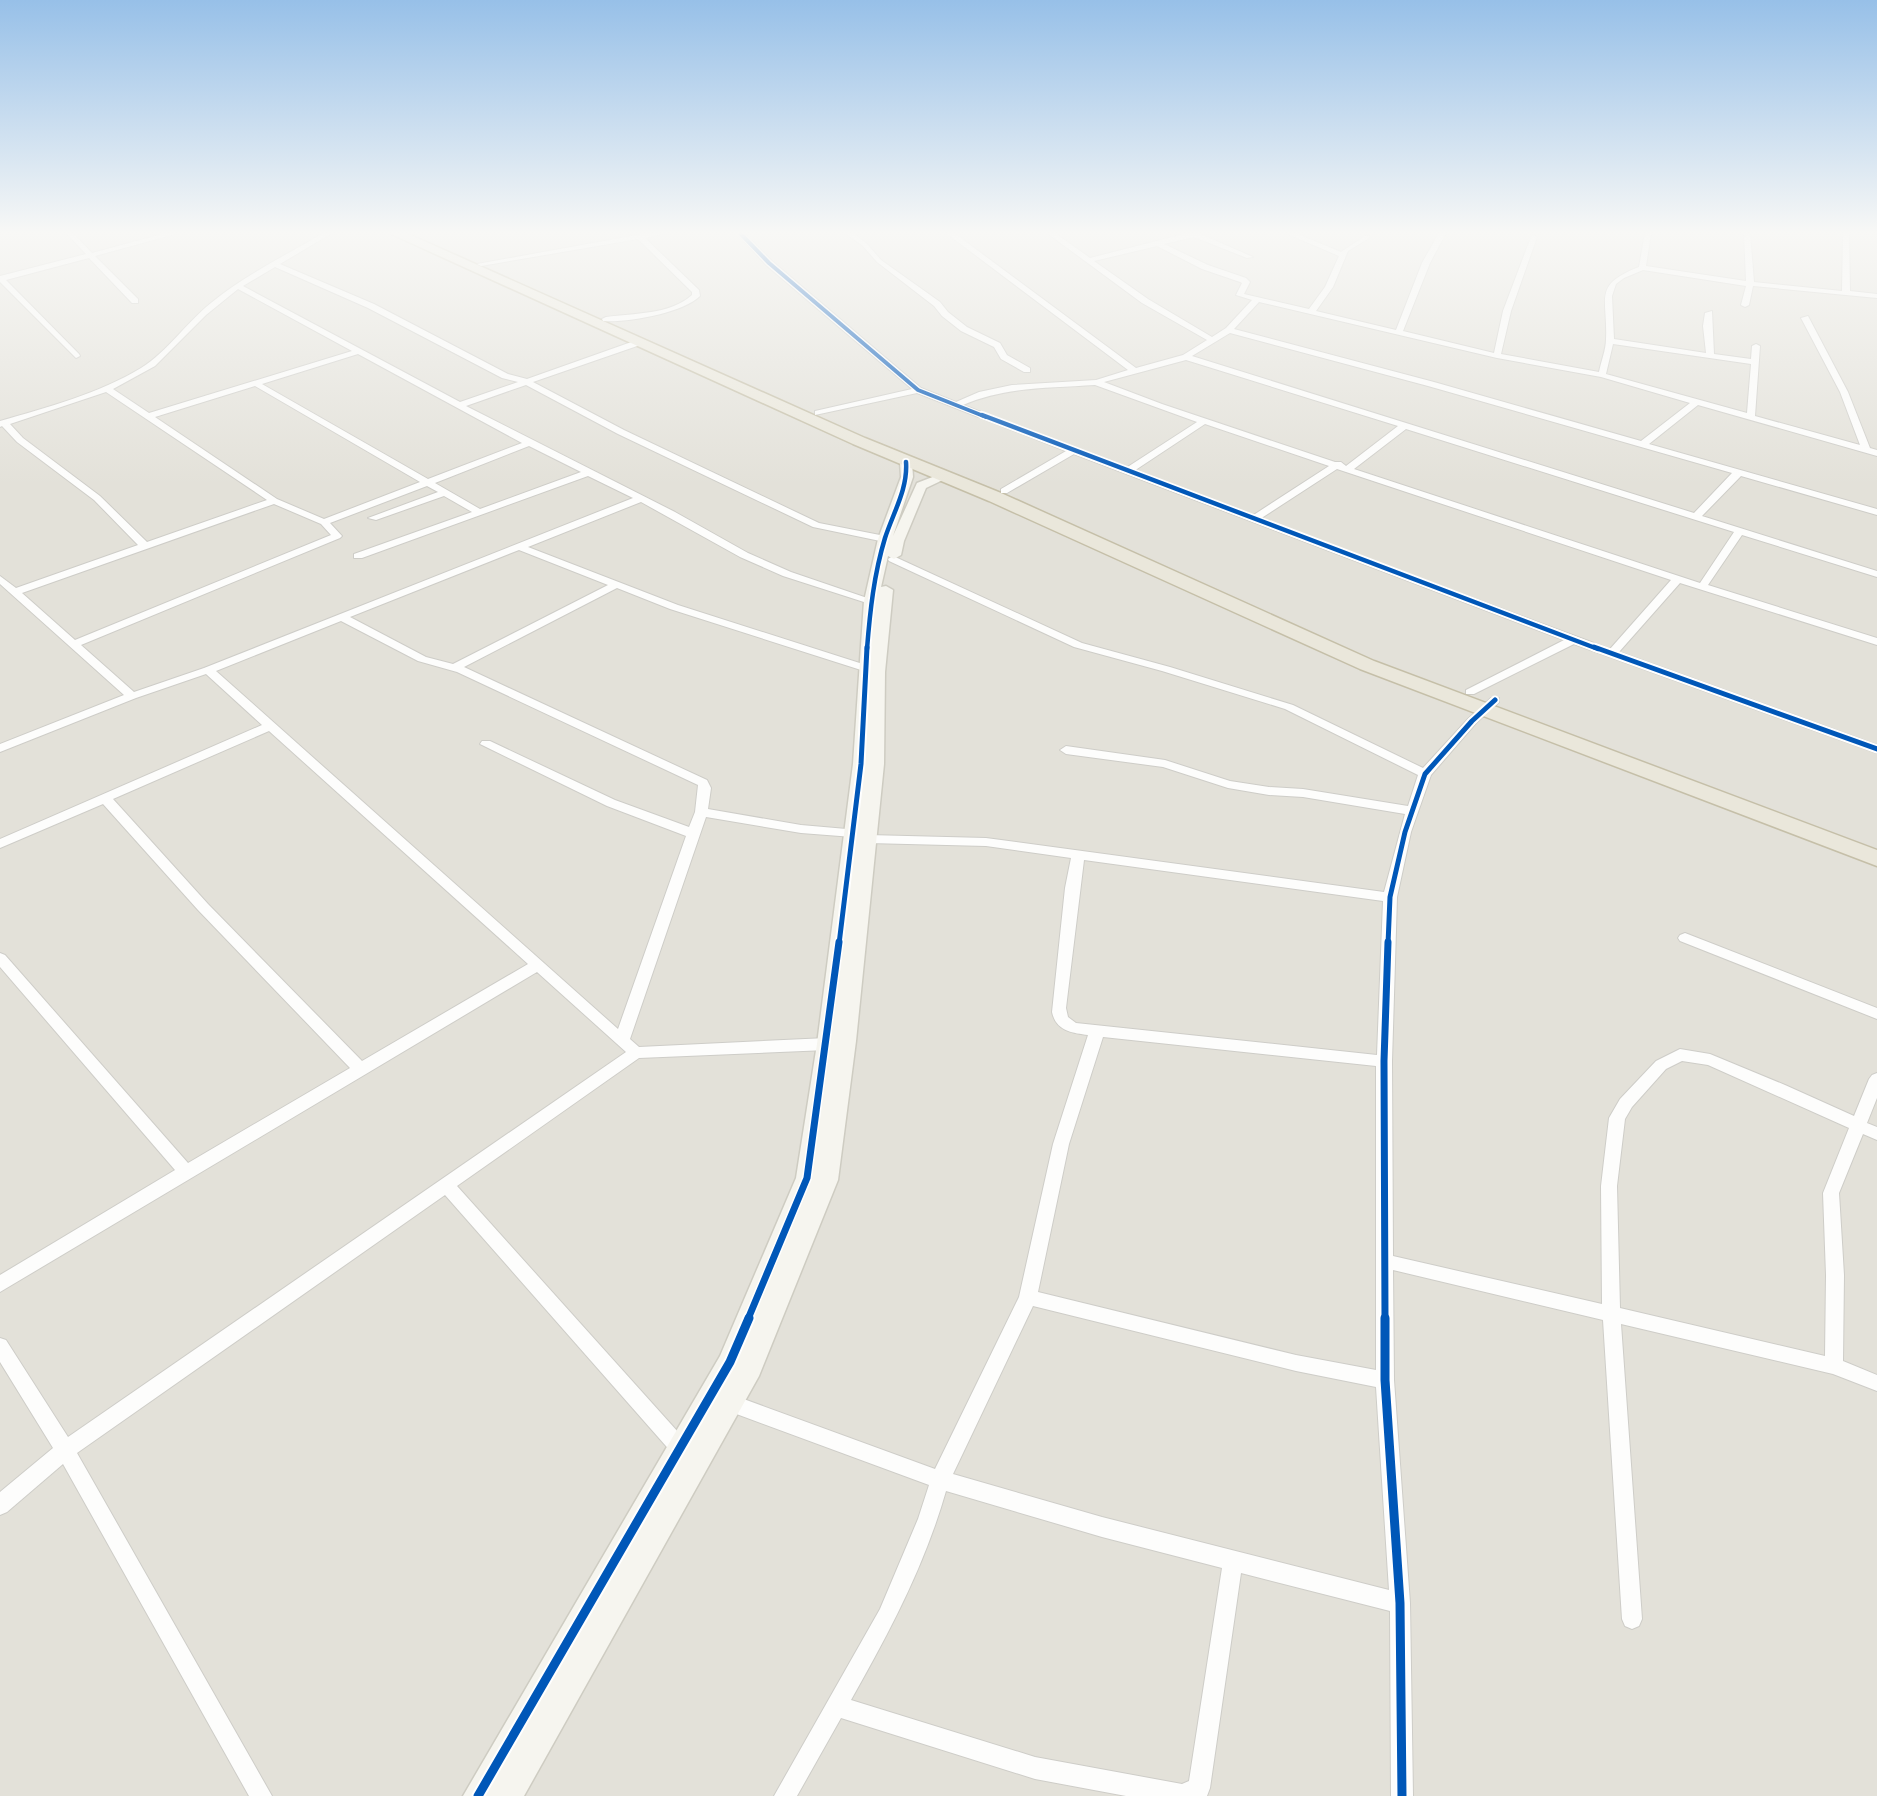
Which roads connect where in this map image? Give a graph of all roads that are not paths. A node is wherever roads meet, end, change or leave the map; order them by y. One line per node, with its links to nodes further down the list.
1 (37, 317): 27 (street)
2 (197, 317): 38 (street)
3 (293, 317): 26 (street)
4 (392, 317): 35 (street)
5 (583, 317): 24 (highway)
6 (601, 317): 19 (highway)
7 (620, 317): 19 (street)
8 (832, 317): 39 (street)
9 (950, 317): 32 (street)
10 (1061, 317): 33 (street)
11 (1172, 317): 22 (street)
12 (1241, 317): 20 (street)
13 (1335, 317): 21 (street)
14 (1405, 317): 21 (street)
15 (1506, 317): 28 (street)
16 (1609, 317): 23 (street)
17 (1708, 317): 29 (street)
18 (1805, 318): 51 (street)
19 (606, 319): 43 (highway)
20 (1229, 330): 22 (street); 50 (street)
21 (1399, 333): 28 (street)
22 (1212, 340): 30 (street)
23 (1610, 341): 29 (street); 34 (street)
24 (640, 342): 35 (street); 54 (highway)
25 (1756, 346): 31 (street)
26 (358, 352): 37 (street); 41 (street)
27 (76, 356)
28 (1497, 356): 34 (street)
29 (1710, 356): 31 (street)
30 (1186, 357): 33 (street); 48 (street)
31 (1753, 362): 45 (street)
32 (1027, 370)
33 (1133, 370): 36 (street)
34 (1602, 375): 40 (street)
35 (526, 382): 41 (street); 74 (street)
36 (1096, 382): 42 (street); 46 (street)
37 (255, 383): 44 (street); 61 (street)
38 (108, 389): 44 (street); 47 (street)
39 (918, 390): 42 (street); 43 (street)
40 (1697, 401): 45 (street); 50 (street)
41 (461, 405): 49 (street)
42 (955, 405): 52 (street)
43 (818, 413): 62 (highway)
44 (148, 416): 65 (street)
45 (1750, 416): 51 (street)
46 (1205, 420): 55 (street); 57 (street)
47 (2, 423): 75 (street)
48 (1403, 427): 56 (street); 68 (street)
49 (529, 443): 58 (street); 61 (street)
50 (1643, 444): 59 (street)
51 (1866, 449): 53 (street)
52 (1073, 451): 57 (street); 62 (street)
53 (1877, 453)
54 (906, 462): 60 (highway); 74 (street)
55 (1338, 464): 56 (street); 70 (street)
56 (1349, 468): 81 (street)
57 (1127, 472): 70 (street)
58 (588, 473): 64 (street); 66 (street)
59 (1738, 473): 67 (street); 68 (street)
60 (943, 477): 72 (highway); 78 (street)
61 (429, 481): 63 (street); 71 (street)
62 (1005, 491): 72 (highway)
63 (447, 492): 66 (street); 69 (street)
64 (640, 500): 76 (street); 85 (street)
65 (274, 501): 71 (street); 75 (street)
66 (479, 512): 77 (street)
67 (1877, 512)
68 (1696, 517): 73 (street)
69 (373, 518)
70 (1254, 519): 87 (street)
71 (324, 522): 89 (street)
72 (1086, 532): 94 (highway); 96 (highway)
73 (1739, 532): 79 (street); 83 (street)
74 (885, 539): 85 (street)
75 (144, 545): 84 (street)
76 (520, 547): 82 (street); 86 (street)
77 (358, 556)
78 (893, 560): 102 (street); 107 (street)
79 (1877, 574)
80 (0, 579): 84 (street)
81 (1678, 579): 83 (street); 90 (street)
82 (615, 585): 91 (street); 92 (street)
83 (1702, 587): 88 (street)
84 (14, 592): 89 (street)
85 (871, 601): 91 (street)
86 (341, 618): 92 (street); 93 (street)
87 (1574, 639): 90 (street); 94 (street)
88 (1877, 642)
89 (75, 644): 95 (street)
90 (1612, 653): 100 (street)
91 (865, 668): 107 (street)
92 (453, 669): 105 (street)
93 (208, 670): 95 (street); 97 (street)
94 (1470, 692): 96 (highway)
95 (132, 696): 99 (street)
96 (1489, 705): 102 (street); 109 (highway); 111 (highway)
97 (270, 726): 103 (street); 115 (street)
98 (486, 744): 106 (street)
99 (0, 748)
100 (1877, 749)
101 (1066, 750): 104 (street)
102 (1425, 774): 104 (street)
103 (105, 798): 108 (street); 122 (street)
104 (1411, 811): 112 (street)
105 (701, 812): 106 (street); 107 (street)
106 (692, 833): 118 (street)
107 (860, 836): 110 (street); 119 (street); 136 (street)
108 (0, 844)
109 (1877, 844)
110 (1078, 854): 112 (street); 117 (street)
111 (1877, 858)
112 (1390, 897): 121 (street)
113 (1684, 938): 116 (street)
114 (0, 958): 126 (street)
115 (538, 965): 118 (street); 122 (street)
116 (1877, 1014)
117 (1097, 1031): 121 (street); 130 (street)
118 (622, 1040): 120 (street)
119 (827, 1044): 120 (street); 137 (street)
120 (636, 1053): 127 (street)
121 (1384, 1061): 128 (street)
122 (360, 1069): 126 (street)
123 (1877, 1079): 124 (street)
124 (1858, 1126): 125 (street); 131 (street); 133 (street)
125 (1877, 1134)
126 (187, 1173): 129 (street)
127 (446, 1185): 137 (street); 138 (street)
128 (1384, 1261): 131 (street); 134 (street)
129 (0, 1284)
130 (1028, 1297): 134 (street); 139 (street)
131 (1611, 1314): 133 (street); 143 (street)
132 (0, 1346): 138 (street)
133 (1834, 1366): 135 (street)
134 (1385, 1380): 142 (street)
135 (1877, 1383)
136 (730, 1403): 139 (street); 147 (street)
137 (680, 1448): 146 (street)
138 (65, 1450): 140 (street); 145 (street)
139 (940, 1480): 141 (street); 144 (street)
140 (0, 1505)
141 (1233, 1561): 142 (street); 144 (street)
142 (1400, 1603): 149 (street)
143 (1632, 1618)
144 (836, 1706): 148 (street)
145 (261, 1796)
146 (478, 1796)
147 (507, 1796)
148 (785, 1796)
149 (1402, 1796)

